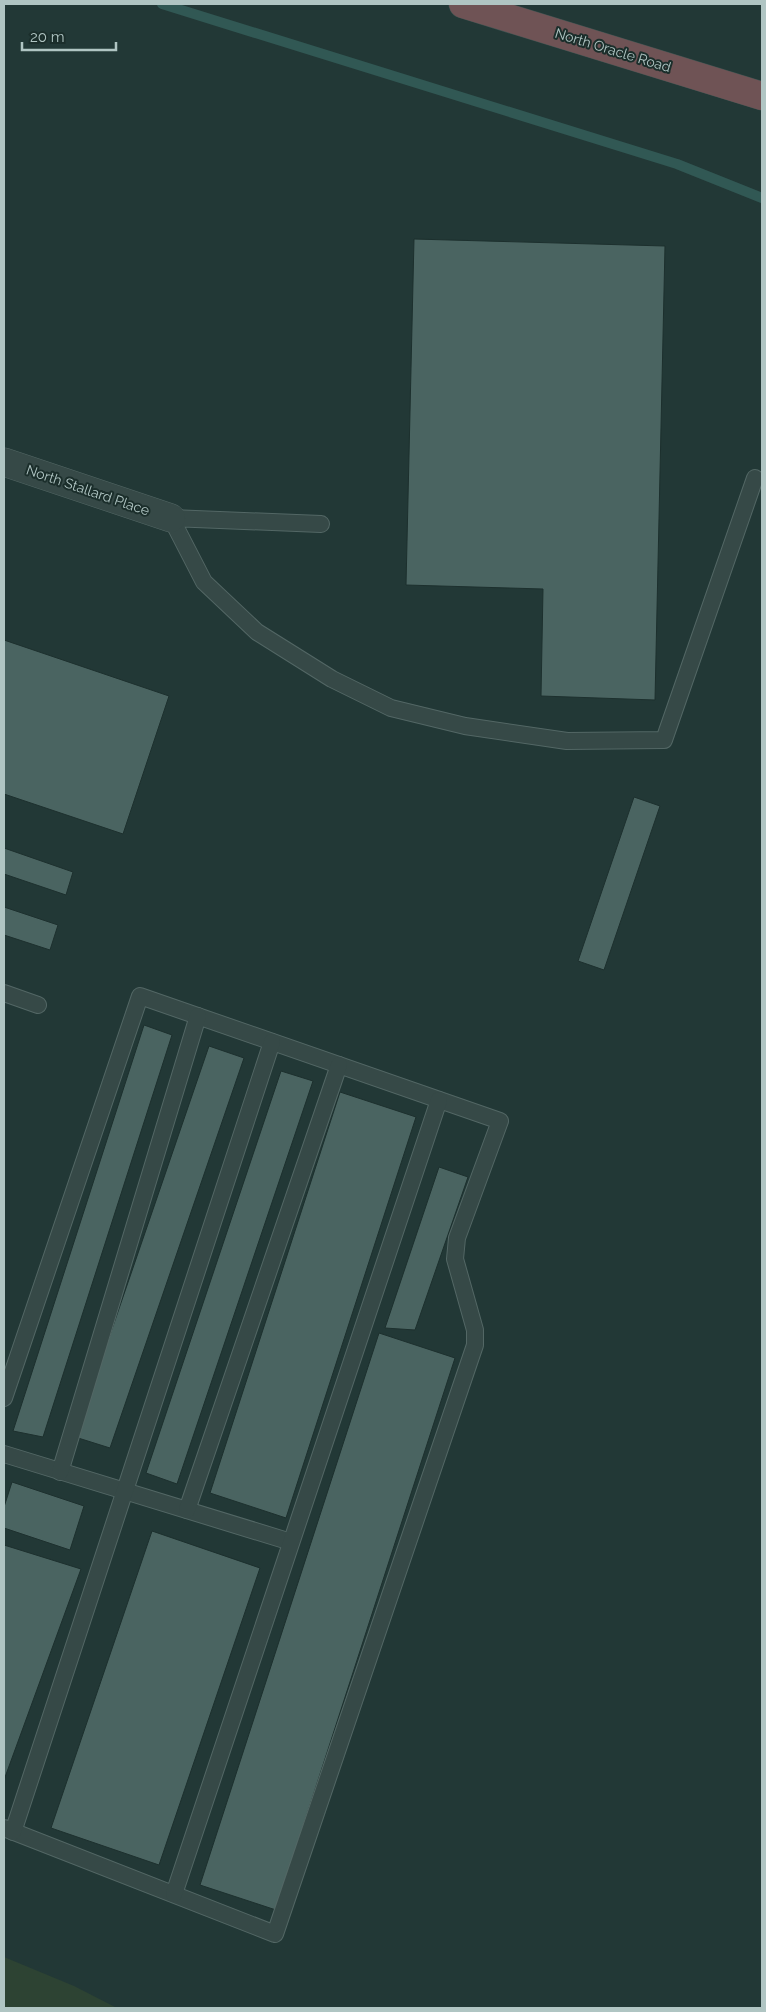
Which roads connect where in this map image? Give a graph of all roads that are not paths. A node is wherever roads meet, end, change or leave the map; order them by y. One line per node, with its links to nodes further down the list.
1 (463, 4): 2 (highway, North Oracle Road)
2 (762, 96)
3 (4, 462): 5 (street, North Stallard Place)
4 (755, 478): 5 (lane)
5 (171, 518): 6 (lane)
6 (321, 524)
7 (4, 992): 8 (lane)
8 (38, 1005)
9 (198, 1016): 10 (lane); 13 (lane); 15 (lane)
10 (272, 1042): 11 (lane); 16 (lane)
11 (339, 1066): 12 (lane); 17 (lane)
12 (439, 1100): 18 (lane); 20 (lane)
13 (4, 1398)
14 (4, 1454): 15 (lane)
15 (60, 1472): 16 (lane)
16 (124, 1491): 17 (lane); 19 (lane)
17 (187, 1510): 18 (lane)
18 (291, 1542): 20 (lane)
19 (9, 1830): 20 (lane)
20 (174, 1894)

